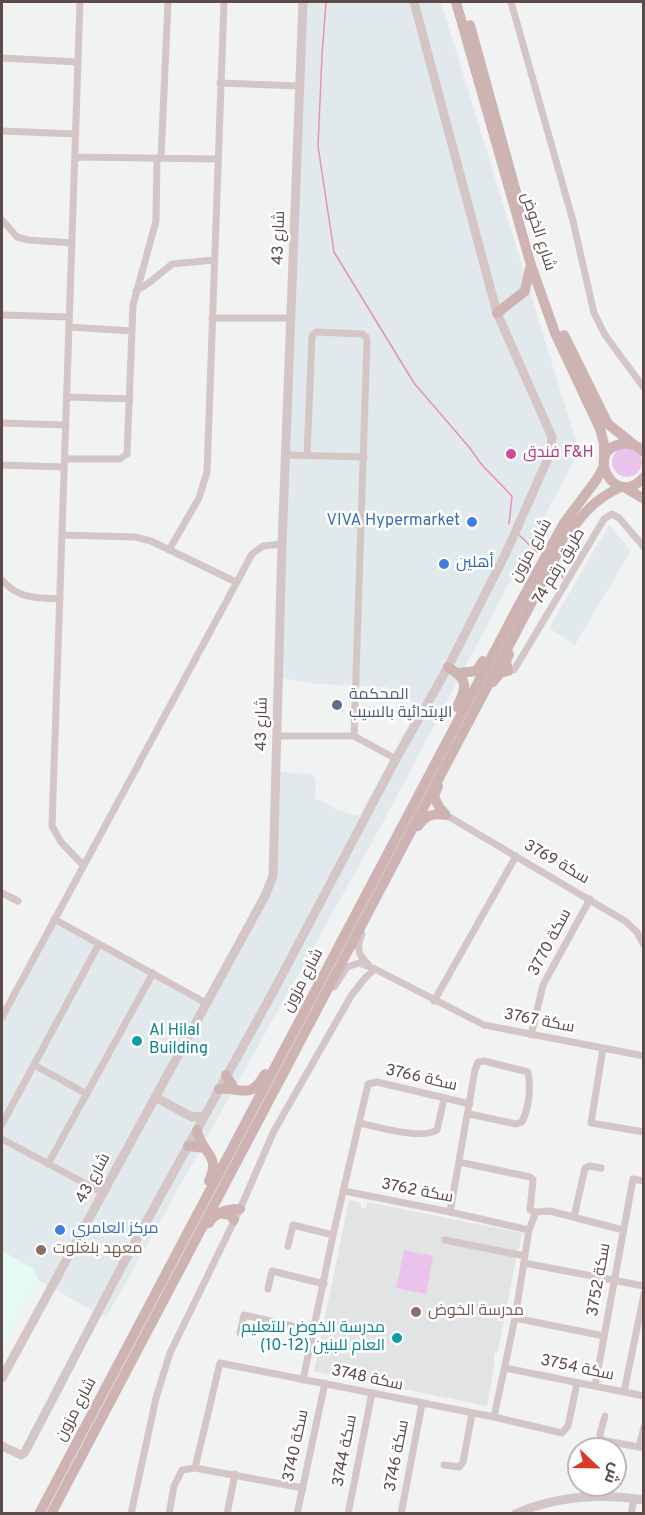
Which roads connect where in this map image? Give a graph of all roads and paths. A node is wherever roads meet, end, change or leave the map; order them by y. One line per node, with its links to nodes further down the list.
1 (80, 2): 10 (street)
2 (168, 2): 16 (street)
3 (224, 2): 11 (street)
4 (303, 2): 12 (street, شارع 43)
5 (414, 2): 23 (street)
6 (456, 2): 21 (main road, شارع الخوض)
7 (464, 2): 35 (main road, شارع الخوض)
8 (511, 2): 30 (street)
9 (2, 58): 10 (street)
10 (78, 62): 14 (street)
11 (220, 83): 12 (street); 17 (street)
12 (300, 86): 27 (street, شارع 43)
13 (2, 131): 14 (street)
14 (76, 134): 15 (street)
15 (75, 157): 16 (street); 19 (street)
16 (159, 158): 17 (street); 22 (street)
17 (217, 159): 20 (street)
18 (2, 220): 19 (street)
19 (72, 243): 25 (street)
20 (214, 260): 22 (street); 26 (street)
21 (531, 265): 23 (main road); 42 (main road, شارع الخوض)
22 (136, 291): 29 (street)
23 (497, 313): 56 (street)
24 (2, 315): 25 (street)
25 (69, 316): 28 (street)
26 (212, 318): 27 (street); 50 (street)
27 (292, 318): 37 (street, شارع 43)
28 (69, 327): 29 (street); 31 (street)
29 (132, 331): 32 (street)
30 (644, 388)
31 (68, 398): 32 (street); 34 (street)
32 (130, 399): 40 (street)
33 (2, 423): 34 (street)
34 (66, 425): 40 (street)
35 (637, 444): 36 (main road, شارع الخوض); 42 (main road, شارع مزون)
36 (644, 453)
37 (287, 455): 38 (street); 48 (street, شارع 43)
38 (307, 455): 39 (street); 39 (street)
39 (364, 457): 61 (street)
40 (65, 459): 43 (street)
41 (2, 465): 43 (street)
42 (604, 466): 45 (main road); 54 (main road, شارع مزون)
43 (64, 467): 47 (street)
44 (644, 477): 45 (main road, شارع مزون)
45 (622, 487): 46 (main road); 55 (main road, شارع مزون)
46 (644, 499)
47 (62, 535): 50 (street); 53 (street)
48 (282, 544): 51 (street); 60 (street, شارع 43)
49 (644, 548): 57 (street, طريق رقم 74)
50 (169, 549): 51 (street)
51 (236, 582): 67 (street)
52 (3, 585): 53 (street)
53 (60, 599): 67 (street)
54 (520, 603): 58 (main road); 63 (main road, شارع مزون)
55 (518, 627): 57 (main road); 59 (main road, شارع مزون)
56 (448, 667): 58 (main road); 62 (street)
57 (508, 671): 59 (main road)
58 (459, 673): 63 (main road)
59 (464, 732): 64 (main road); 66 (main road, شارع مزون)
60 (278, 736): 61 (street); 78 (street, شارع 43)
61 (354, 736): 62 (street)
62 (396, 759): 85 (street)
63 (434, 766): 80 (main road, شارع مزون)
64 (446, 815): 65 (street, سكة 3769); 66 (main road)
65 (516, 856): 70 (street, سكة 3769); 77 (street)
66 (396, 859): 69 (main road, شارع مزون)
67 (83, 865): 72 (street)
68 (2, 892): 71 (street)
69 (376, 897): 75 (street); 80 (main road, شارع مزون)
70 (590, 899): 74 (street, سكة 3769); 81 (street, سكة 3770)
71 (18, 901)
72 (54, 919): 73 (street); 79 (street)
73 (99, 944): 76 (street); 84 (street)
74 (644, 945)
75 (375, 969): 77 (street, سكة 3767); 80 (street); 108 (street)
76 (153, 973): 78 (street); 88 (street)
77 (434, 1001): 81 (street, سكة 3767)
78 (206, 1003): 89 (street, شارع 43)
79 (2, 1014)
80 (309, 1015): 87 (main road); 117 (main road, شارع مزون); 121 (main road, شارع مزون)
81 (531, 1035): 82 (street, سكة 3767)
82 (603, 1048): 83 (street, سكة 3767); 98 (street)
83 (644, 1056)
84 (34, 1065): 88 (street); 96 (street)
85 (226, 1075): 86 (street); 87 (main road)
86 (219, 1089): 87 (main road); 93 (street)
87 (235, 1090)
88 (87, 1094): 103 (street)
89 (155, 1097): 94 (street); 107 (street, شارع 43)
90 (444, 1099): 91 (street, سكة 3766); 95 (street); 95 (street, سكة 3766)
91 (470, 1104): 92 (street); 92 (street)
92 (469, 1114): 102 (street)
93 (204, 1116): 94 (street); 97 (street)
94 (192, 1117): 97 (street)
95 (360, 1123): 106 (street, سكة 3766)
96 (2, 1124)
97 (197, 1130): 100 (street); 101 (main road)
98 (644, 1132)
99 (2, 1138): 103 (street)
100 (188, 1146): 101 (main road); 145 (street)
101 (205, 1148): 117 (main road)
102 (459, 1162): 109 (street); 110 (street)
103 (48, 1164): 107 (street)
104 (601, 1168): 112 (street)
105 (644, 1181): 115 (street, سكة 3752)
106 (344, 1191): 109 (street, سكة 3762); 116 (street)
107 (103, 1193): 132 (street, شارع 43)
108 (240, 1209): 111 (main road); 113 (street)
109 (450, 1212): 114 (street, سكة 3762)
110 (536, 1212): 112 (street); 114 (street)
111 (220, 1213): 113 (main road); 121 (main road)
112 (574, 1218): 115 (street)
113 (234, 1220): 154 (street)
114 (530, 1230): 120 (street)
115 (623, 1230): 122 (street, سكة 3752)
116 (333, 1235): 119 (street); 123 (street)
117 (186, 1236): 152 (main road, شارع مزون)
118 (445, 1240): 120 (street)
119 (288, 1246)
120 (525, 1259): 122 (street); 127 (street)
121 (182, 1266): 153 (main road, شارع مزون)
122 (615, 1280): 124 (street); 130 (street, سكة 3752)
123 (324, 1284): 125 (street); 128 (street)
124 (644, 1286)
125 (268, 1289)
126 (644, 1294): 137 (street)
127 (515, 1318): 130 (street); 131 (street)
128 (314, 1331): 129 (street); 133 (street)
129 (240, 1333)
130 (604, 1336): 136 (street, سكة 3752)
131 (506, 1368): 135 (street, سكة 3754); 143 (street)
132 (2, 1378)
133 (303, 1380): 134 (street, سكة 3748); 148 (street, سكة 3748)
134 (325, 1383): 138 (street, سكة 3748); 150 (street, سكة 3740)
135 (577, 1383): 136 (street, سكة 3754); 143 (street, سكة 3748)
136 (595, 1386): 137 (street, سكة 3754)
137 (624, 1392): 139 (street, سكة 3754)
138 (372, 1393): 140 (street, سكة 3748); 158 (street, سكة 3744)
139 (644, 1396)
140 (422, 1404): 141 (street, سكة 3748); 159 (street, سكة 3746)
141 (472, 1414): 143 (street, سكة 3748); 147 (street)
142 (605, 1416): 146 (street)
143 (494, 1417)
144 (644, 1426): 146 (street)
145 (2, 1446)
146 (641, 1447)
147 (444, 1465)
148 (195, 1468): 149 (street); 155 (street)
149 (235, 1474): 150 (street); 156 (street)
150 (303, 1488): 157 (street, سكة 3740)
151 (639, 1499): 160 (street); 161 (street)
152 (39, 1514)
153 (51, 1514)
154 (131, 1514)
155 (169, 1514)
156 (227, 1514)
157 (297, 1514)
158 (348, 1514)
159 (401, 1514)
160 (515, 1514)
161 (631, 1514)

